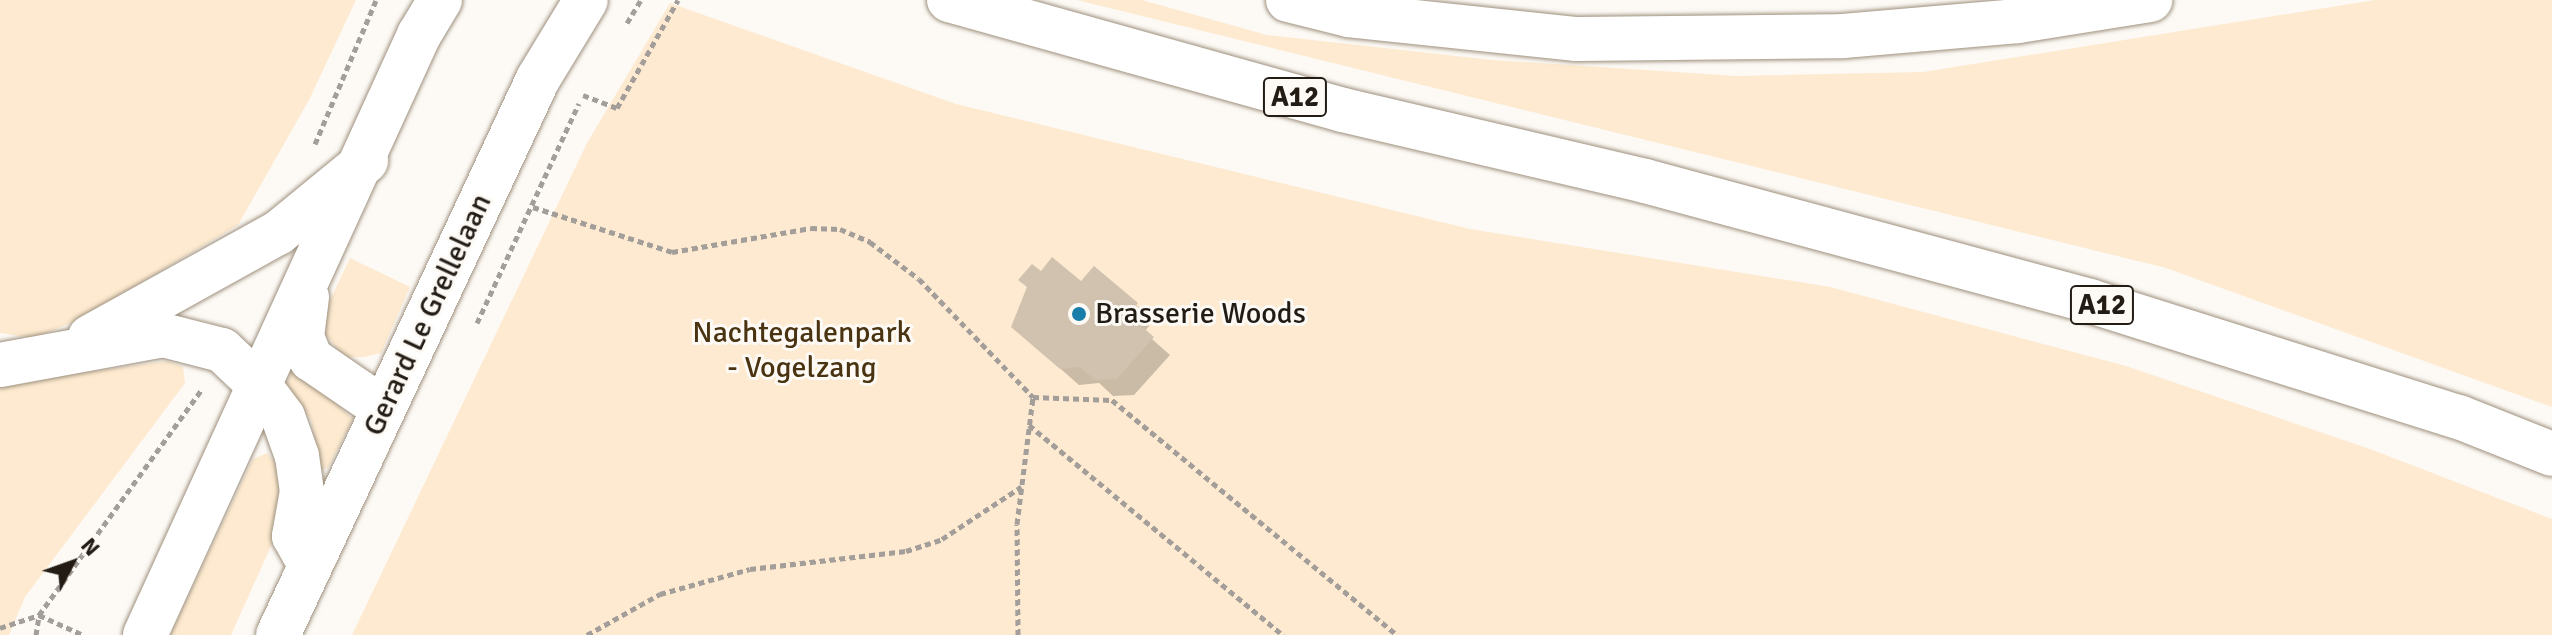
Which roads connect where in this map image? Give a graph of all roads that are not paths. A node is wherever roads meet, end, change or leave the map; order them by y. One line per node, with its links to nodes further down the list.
1 (586, 0): 11 (main road, Gerard Le Grellelaan)
2 (949, 0): 12 (main road, A12)
3 (1288, 0): 4 (main road)
4 (2150, 0)
5 (430, 18): 6 (main road)
6 (366, 161): 7 (main road); 8 (main road)
7 (308, 287): 10 (main road); 11 (main road)
8 (53, 358): 9 (main road); 10 (main road)
9 (0, 365)
10 (259, 385): 13 (main road); 14 (main road)
11 (384, 409): 13 (main road, Gerard Le Grellelaan)
12 (2552, 454)
13 (310, 565): 15 (main road, Gerard Le Grellelaan)
14 (145, 635)
15 (278, 635)

